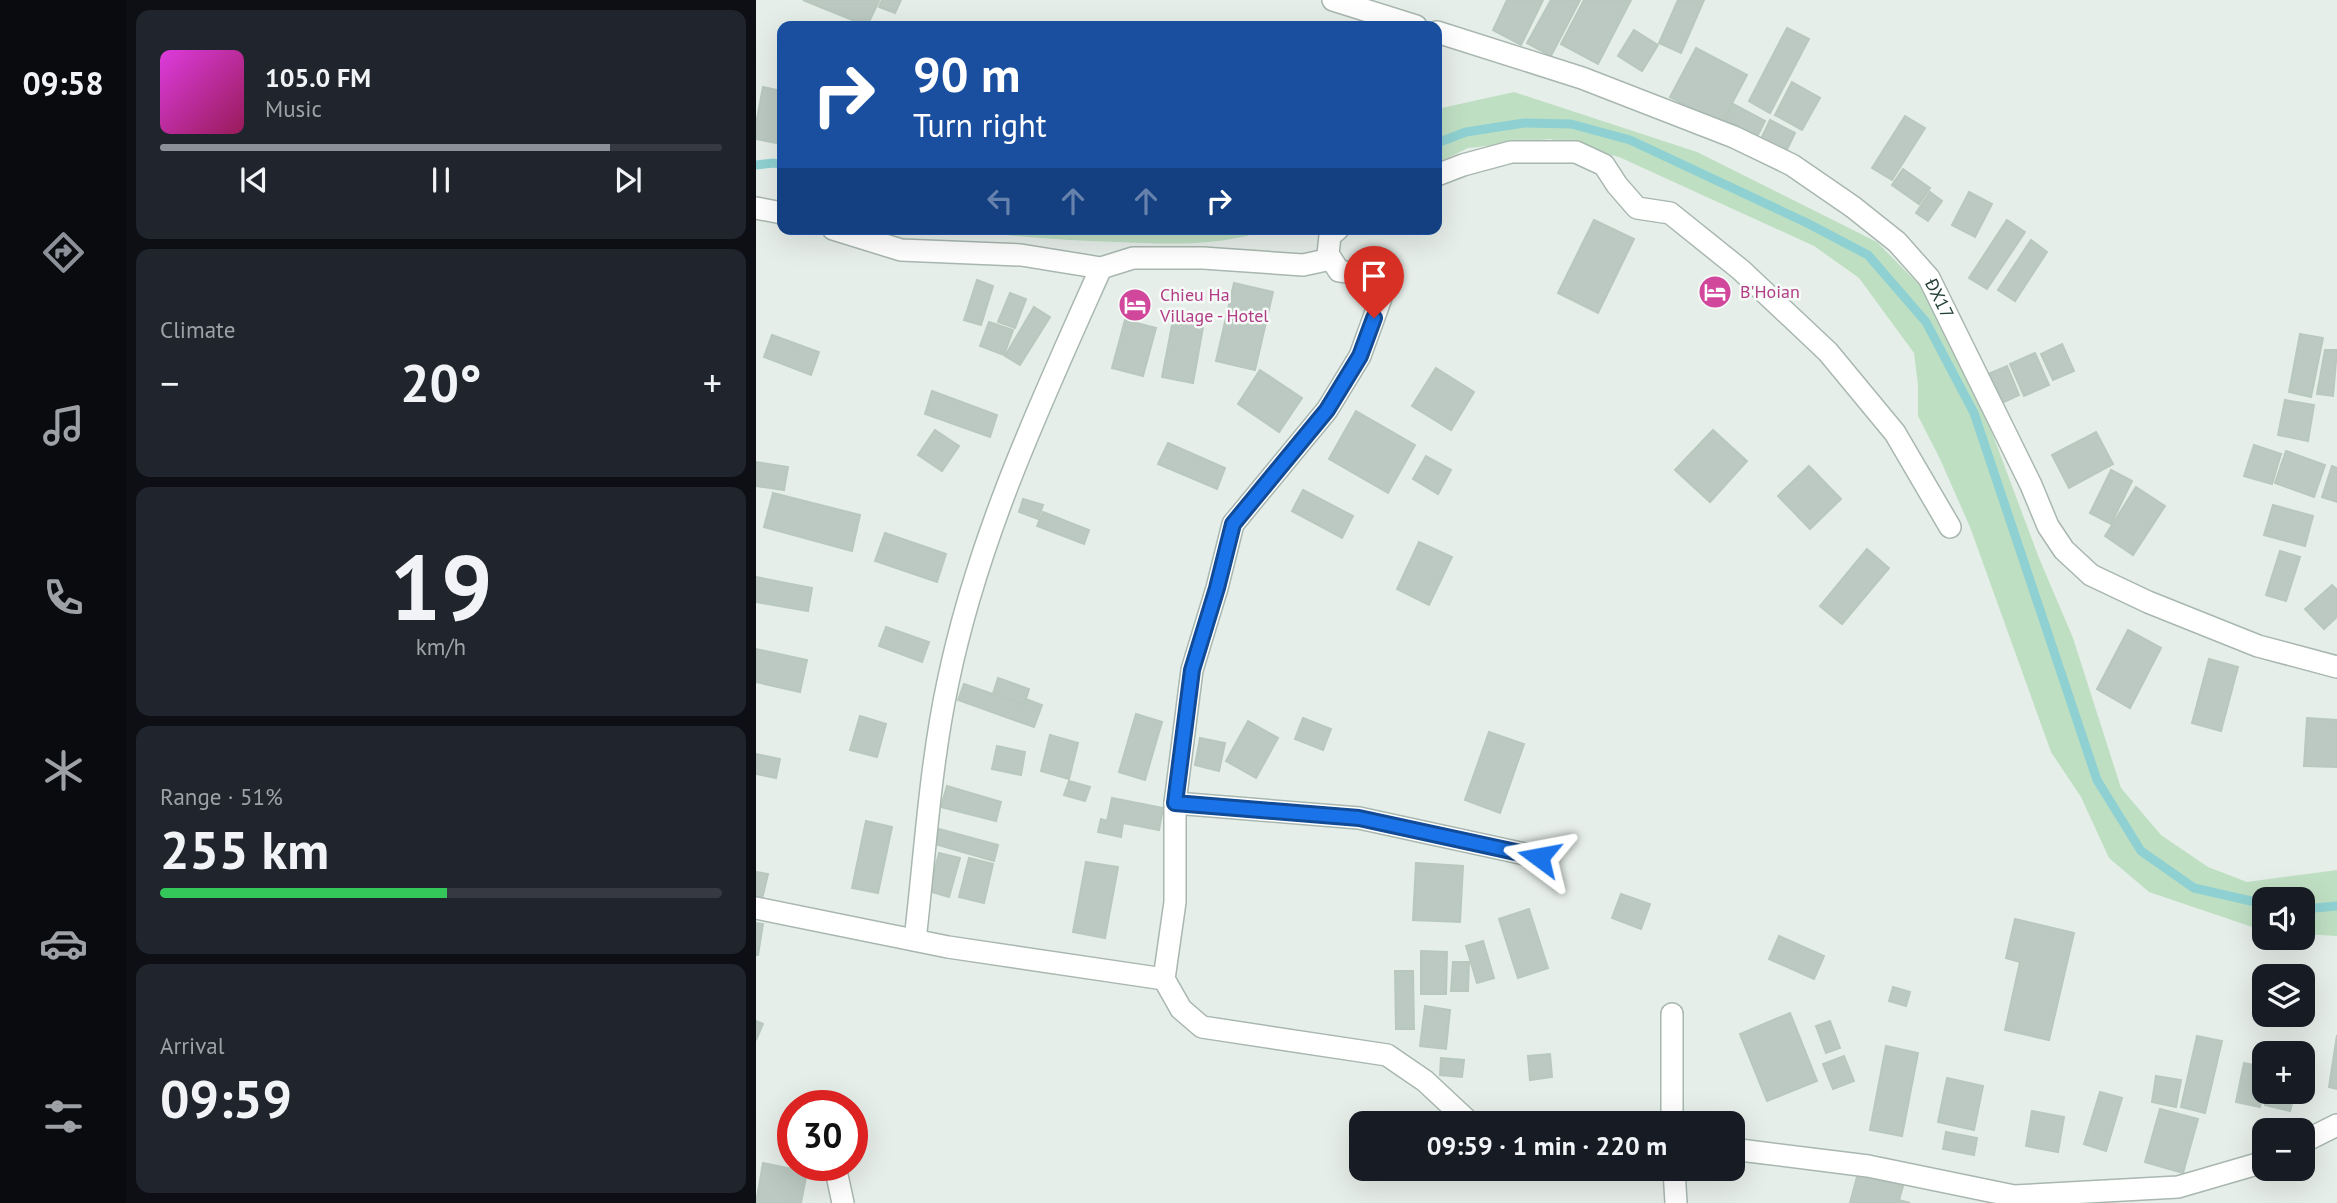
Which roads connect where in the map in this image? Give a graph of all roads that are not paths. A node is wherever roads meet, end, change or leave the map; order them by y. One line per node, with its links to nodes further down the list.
1 (1333, 0): 2 (street)
2 (1400, 21)
3 (1442, 34): 12 (street, ĐX17)
4 (1442, 173): 11 (street)
5 (756, 208): 6 (street)
6 (777, 212)
7 (852, 235): 10 (street)
8 (1331, 235): 9 (street)
9 (1331, 259): 10 (street); 13 (street)
10 (1101, 268): 16 (street)
11 (1950, 527)
12 (2337, 667)
13 (1175, 803): 14 (street); 17 (street)
14 (1539, 857)
15 (756, 908): 16 (street)
16 (915, 940): 17 (street)
17 (1164, 979): 19 (street)
18 (1672, 1014): 20 (street)
19 (1457, 1111)
20 (1672, 1111)
21 (2337, 1125): 22 (street)
22 (2315, 1136)
23 (1745, 1151): 24 (street)
24 (2252, 1165)
25 (839, 1181): 27 (street)
26 (1675, 1181): 28 (street)
27 (844, 1203)
28 (1676, 1203)

